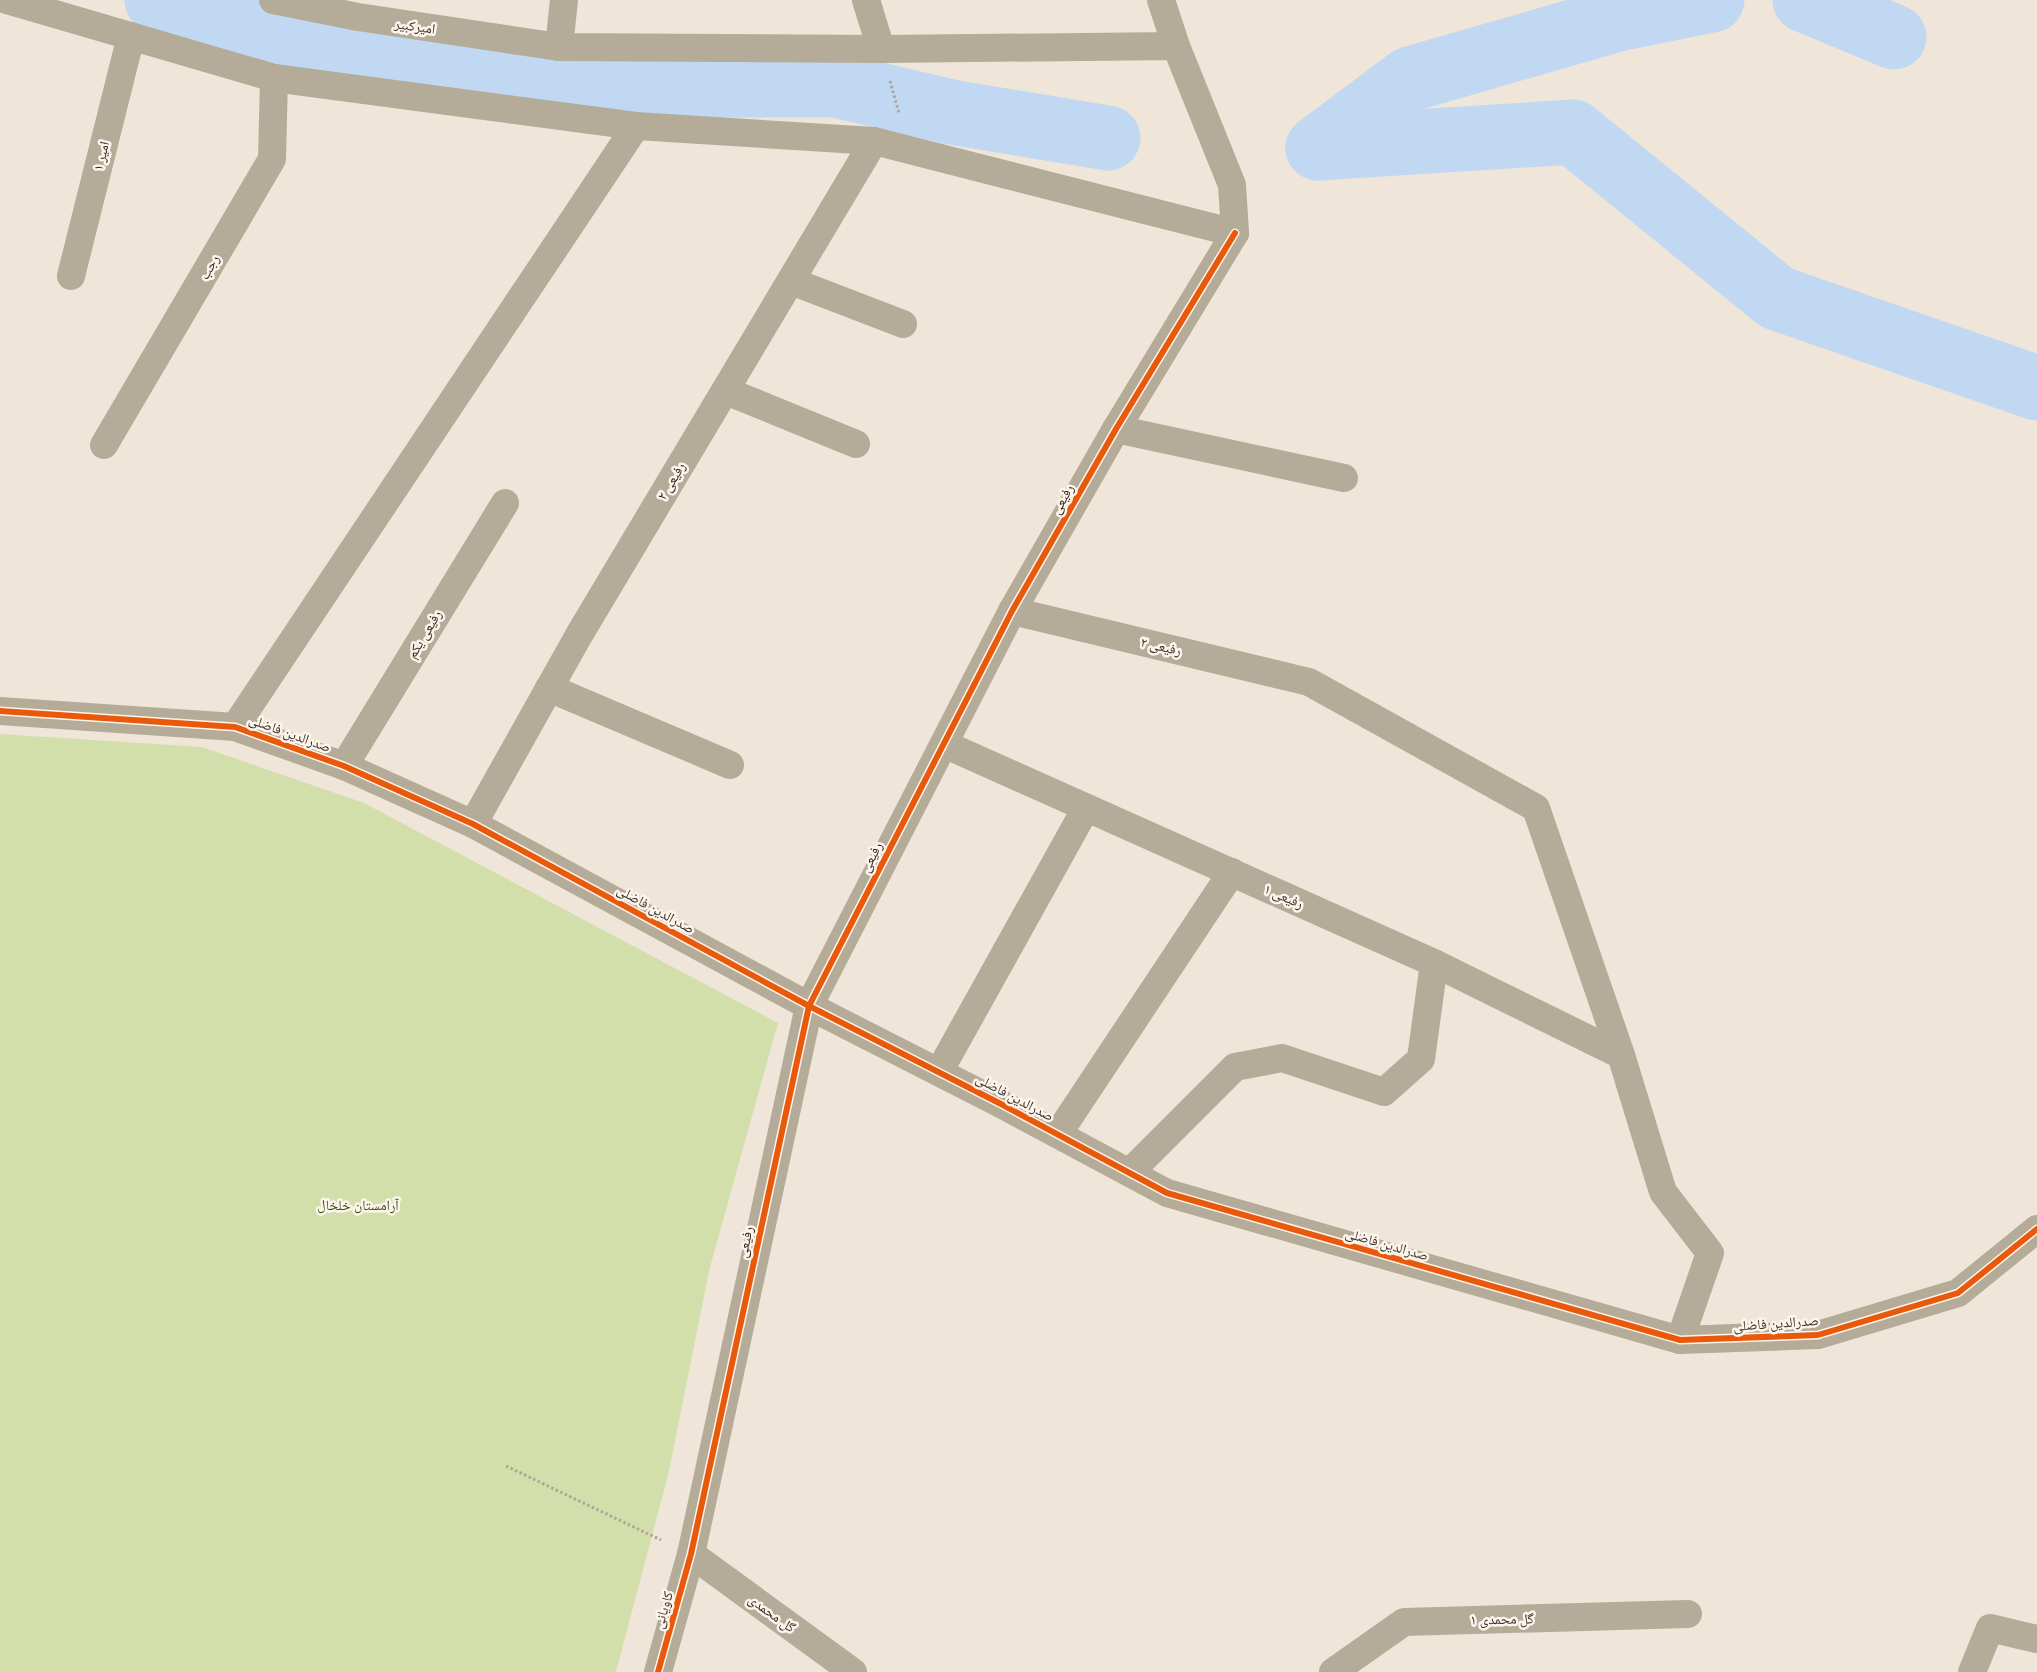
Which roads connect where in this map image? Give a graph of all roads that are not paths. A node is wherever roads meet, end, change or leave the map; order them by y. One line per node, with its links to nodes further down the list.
1 (7, 0): 7 (street)
2 (273, 0): 6 (street, امیرکبیر)
3 (564, 0): 9 (street)
4 (866, 0): 10 (street)
5 (1161, 0): 8 (street)
6 (354, 9): 9 (street, امیرکبیر)
7 (131, 36): 11 (street); 15 (street, امیر ۱)
8 (1176, 46): 10 (street, امیرکبیر); 14 (street)
9 (559, 47): 10 (street, امیرکبیر)
10 (881, 49)
11 (274, 78): 12 (street); 21 (street, رجب)
12 (636, 126): 13 (street); 27 (street)
13 (874, 141): 14 (street); 16 (street, رفیعی ۲)
14 (1235, 233): 19 (street, رفیعی)
15 (71, 276)
16 (791, 281): 17 (street); 18 (street, رفیعی ۲)
17 (903, 324)
18 (726, 391): 20 (street); 25 (street, رفیعی ۲)
19 (1116, 429): 22 (street); 24 (street, رفیعی)
20 (856, 444)
21 (104, 445)
22 (1344, 478)
23 (505, 502): 30 (street, رفیعی یکم)
24 (1012, 611): 28 (street, رفیعی); 36 (street, رفیعی ۲)
25 (549, 688): 29 (street); 32 (street, رفیعی ۲)
26 (0, 711): 27 (street, صدرالدین فاضلی)
27 (235, 727): 30 (street, صدرالدین فاضلی)
28 (944, 744): 31 (street, رفیعی ۱); 35 (street, رفیعی)
29 (730, 765)
30 (344, 766): 32 (street, صدرالدین فاضلی)
31 (1086, 808): 33 (street, رفیعی ۱); 37 (street)
32 (473, 824): 35 (street, صدرالدین فاضلی)
33 (1232, 872): 34 (street, رفیعی ۱); 38 (street)
34 (1434, 963): 36 (street, رفیعی ۱); 39 (street)
35 (808, 1006): 37 (street, صدرالدین فاضلی); 42 (street, رفیعی)
36 (1621, 1055): 41 (street, رفیعی ۲)
37 (939, 1072): 38 (street, صدرالدین فاضلی)
38 (1058, 1134): 39 (street, صدرالدین فاضلی)
39 (1130, 1172): 41 (street, صدرالدین فاضلی)
40 (2037, 1229): 41 (street, صدرالدین فاضلی)
41 (1680, 1340)
42 (691, 1554): 45 (street, کاویانی); 46 (street, گل محمدی)
43 (1688, 1614): 47 (street, گل محمدی ۱)
44 (2037, 1639): 48 (street)
45 (658, 1672)
46 (853, 1672)
47 (1333, 1672)
48 (1972, 1672)

